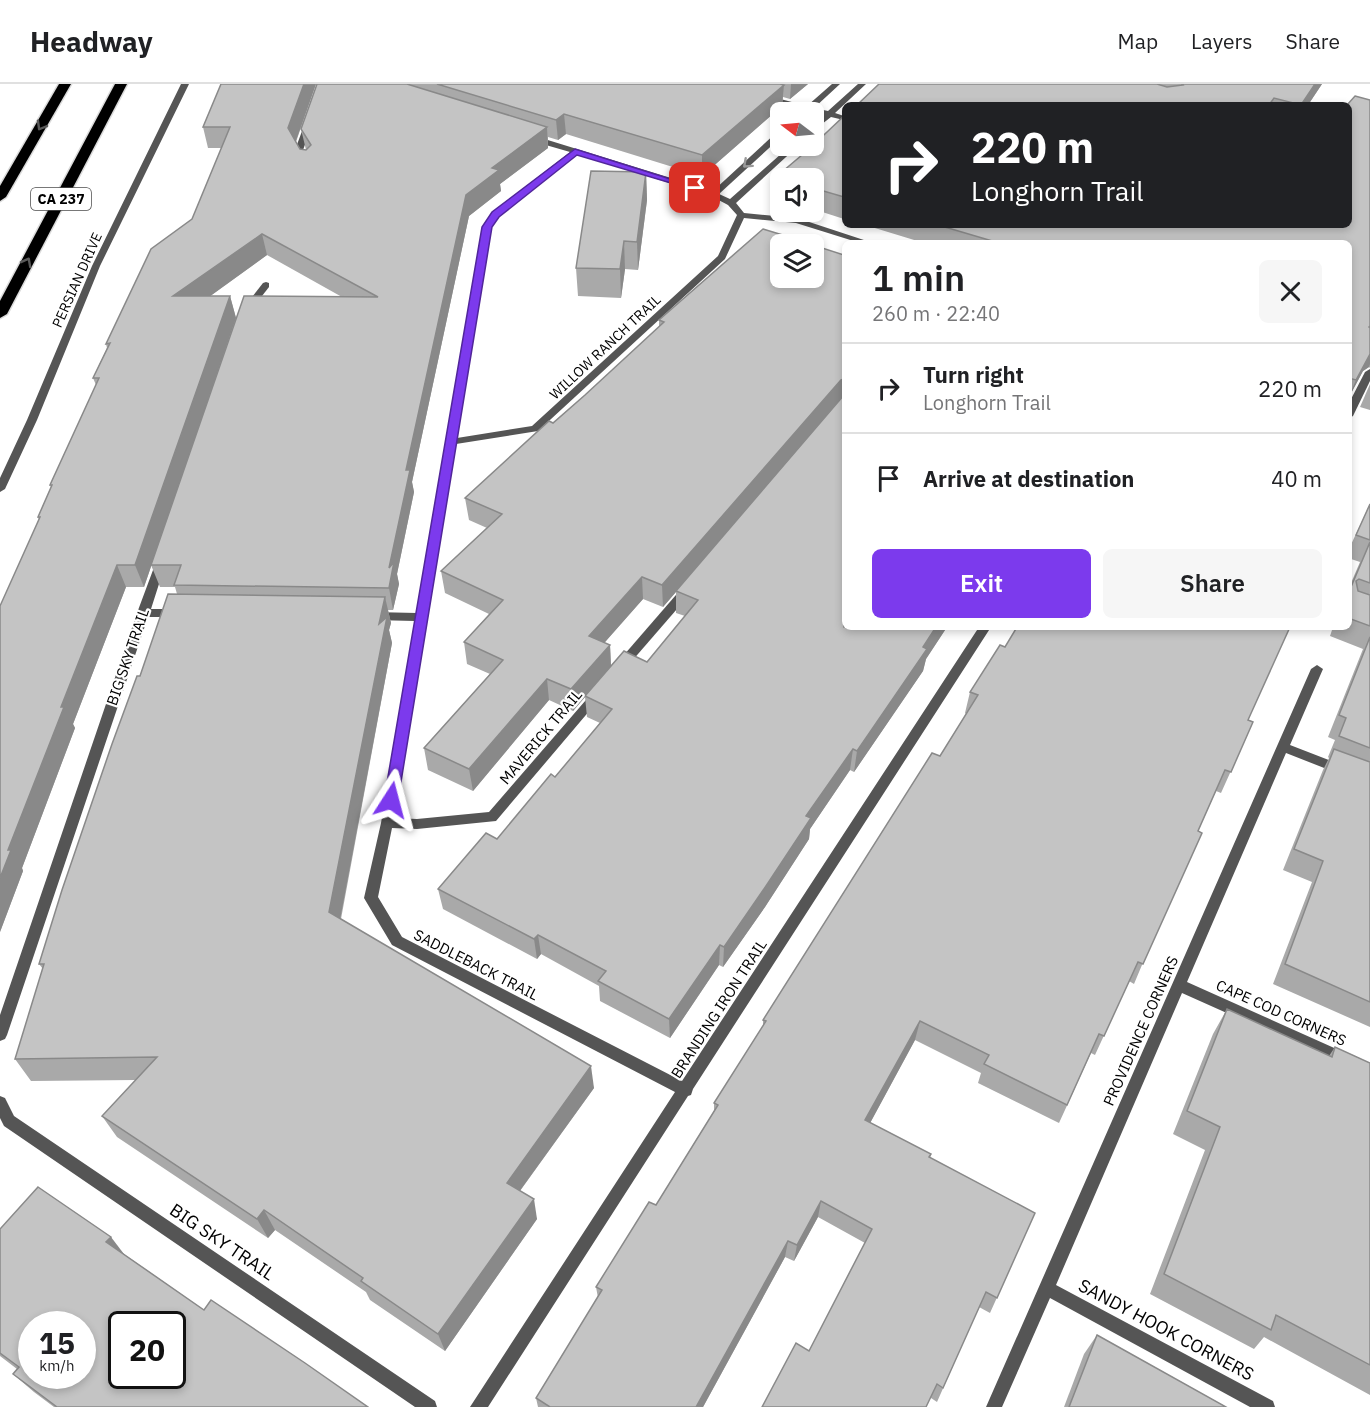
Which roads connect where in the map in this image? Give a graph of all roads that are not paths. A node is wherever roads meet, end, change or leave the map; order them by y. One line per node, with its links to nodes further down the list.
1 (66, 84): 22 (highway, CA 237, one-way to 22)
2 (121, 84): 27 (highway, CA 237, one-way to 2)
3 (185, 84): 32 (street, PERSIAN DRIVE)
4 (836, 84): 8 (street)
5 (862, 84): 10 (street)
6 (764, 96): 7 (street)
7 (781, 102)
8 (816, 102)
9 (842, 102): 12 (street)
10 (842, 102)
11 (824, 113): 12 (street)
12 (829, 114): 14 (street); 15 (street)
13 (310, 117): 20 (street)
14 (842, 117)
15 (824, 119)
16 (520, 135): 18 (street)
17 (770, 143): 21 (street, one-way to 21)
18 (575, 152): 21 (street); 31 (street, SADDLEBACK TRAIL)
19 (783, 156): 23 (street)
20 (309, 167)
21 (714, 194): 23 (street)
22 (0, 197)
23 (731, 203): 24 (street)
24 (741, 214): 25 (street); 31 (street, WILLOW RANCH TRAIL)
25 (860, 240)
26 (266, 285): 28 (street)
27 (0, 314)
28 (241, 323)
29 (1370, 372): 30 (street)
30 (1352, 408)
31 (450, 442): 38 (street, SADDLEBACK TRAIL)
32 (0, 489)
33 (166, 546): 35 (street, BIG SKY TRAIL)
34 (692, 584): 43 (street, MAVERICK TRAIL)
35 (144, 613): 36 (street); 45 (street, BIG SKY TRAIL)
36 (190, 614)
37 (363, 616): 38 (street)
38 (421, 616): 43 (street, SADDLEBACK TRAIL)
39 (983, 630): 47 (street, BRANDING IRON TRAIL)
40 (1317, 669): 41 (street, PROVIDENCE CORNERS)
41 (1283, 747): 42 (street); 44 (street, PROVIDENCE CORNERS)
42 (1370, 781)
43 (387, 823): 47 (street, SADDLEBACK TRAIL)
44 (1179, 985): 46 (street, CAPE COD CORNERS); 49 (street, PROVIDENCE CORNERS)
45 (0, 1035)
46 (1370, 1071)
47 (686, 1090): 51 (street, BRANDING IRON TRAIL)
48 (0, 1103): 50 (street, BIG SKY TRAIL)
49 (1046, 1288): 52 (street, PROVIDENCE CORNERS); 53 (street, SANDY HOOK CORNERS)
50 (429, 1407)
51 (478, 1407)
52 (994, 1407)
53 (1267, 1407)

